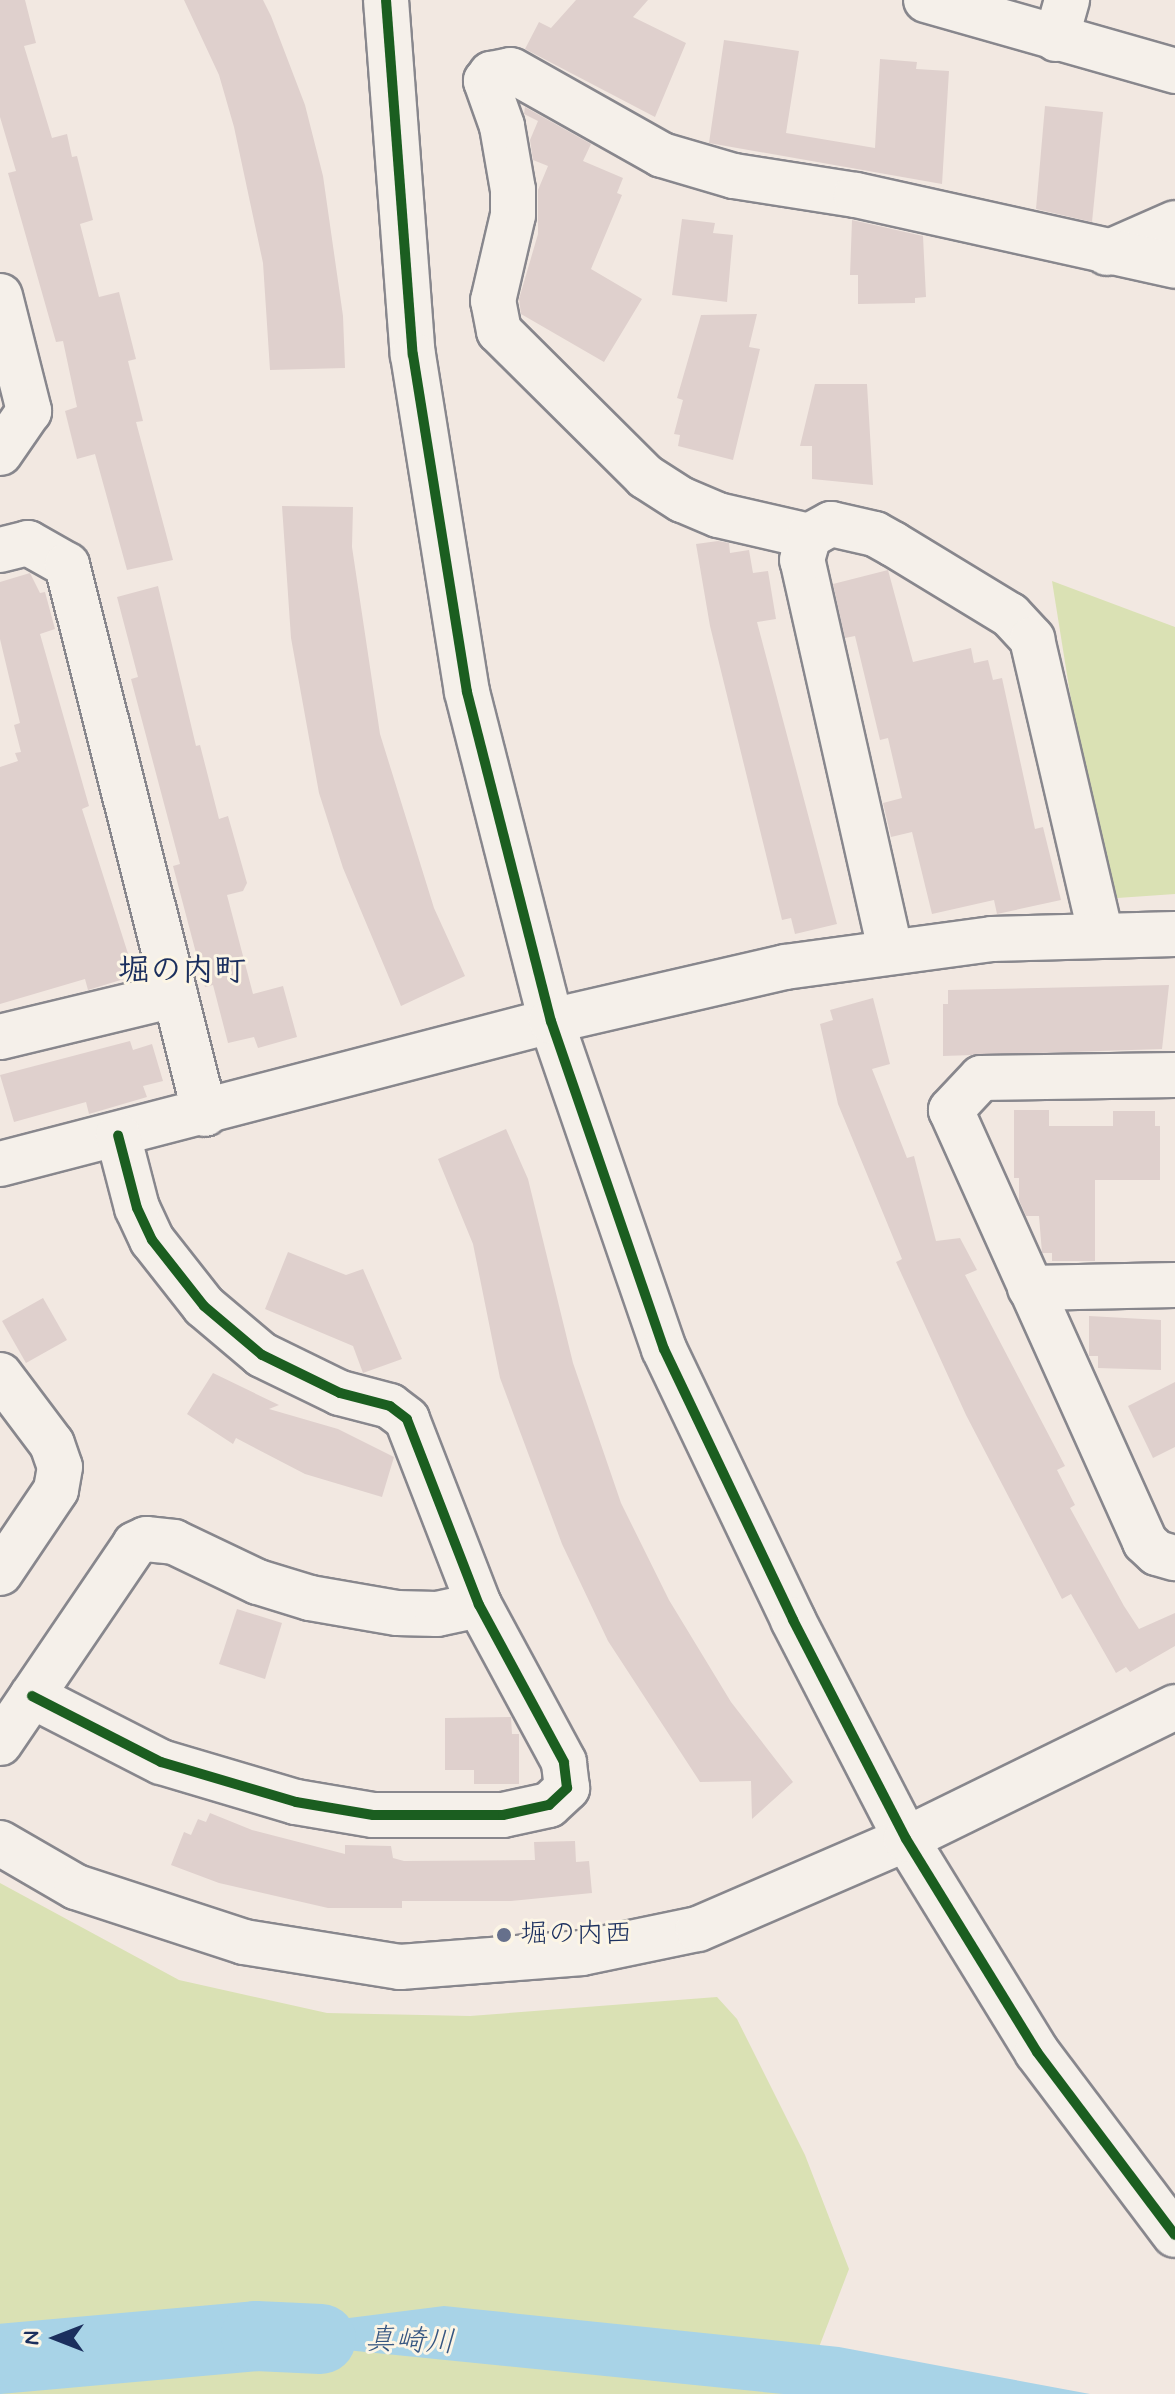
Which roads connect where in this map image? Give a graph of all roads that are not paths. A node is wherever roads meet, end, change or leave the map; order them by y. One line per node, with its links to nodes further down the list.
1 (386, 0): 16 (street)
2 (926, 0): 3 (street)
3 (1062, 20): 4 (street)
4 (1175, 71)
5 (1175, 223): 6 (street)
6 (1107, 253): 7 (street); 10 (street)
7 (1175, 266)
8 (0, 296): 9 (street)
9 (0, 453)
10 (809, 536): 13 (street); 14 (street)
11 (0, 550): 15 (street)
12 (1175, 934): 13 (street)
13 (1101, 935): 14 (street)
14 (890, 949): 16 (street)
15 (175, 995): 17 (street); 19 (street)
16 (551, 1021): 19 (street); 31 (street)
17 (0, 1037)
18 (1175, 1075): 23 (street)
19 (205, 1114): 20 (street)
20 (118, 1135): 21 (street); 27 (street)
21 (0, 1164)
22 (1175, 1285): 23 (street)
23 (1030, 1288): 25 (street)
24 (0, 1375): 26 (street)
25 (1175, 1558)
26 (0, 1573)
27 (479, 1605): 28 (street); 28 (street)
28 (32, 1696): 30 (street)
29 (1175, 1707): 31 (street)
30 (0, 1743)
31 (906, 1839): 32 (street); 33 (street)
32 (0, 1843)
33 (1175, 2235)

